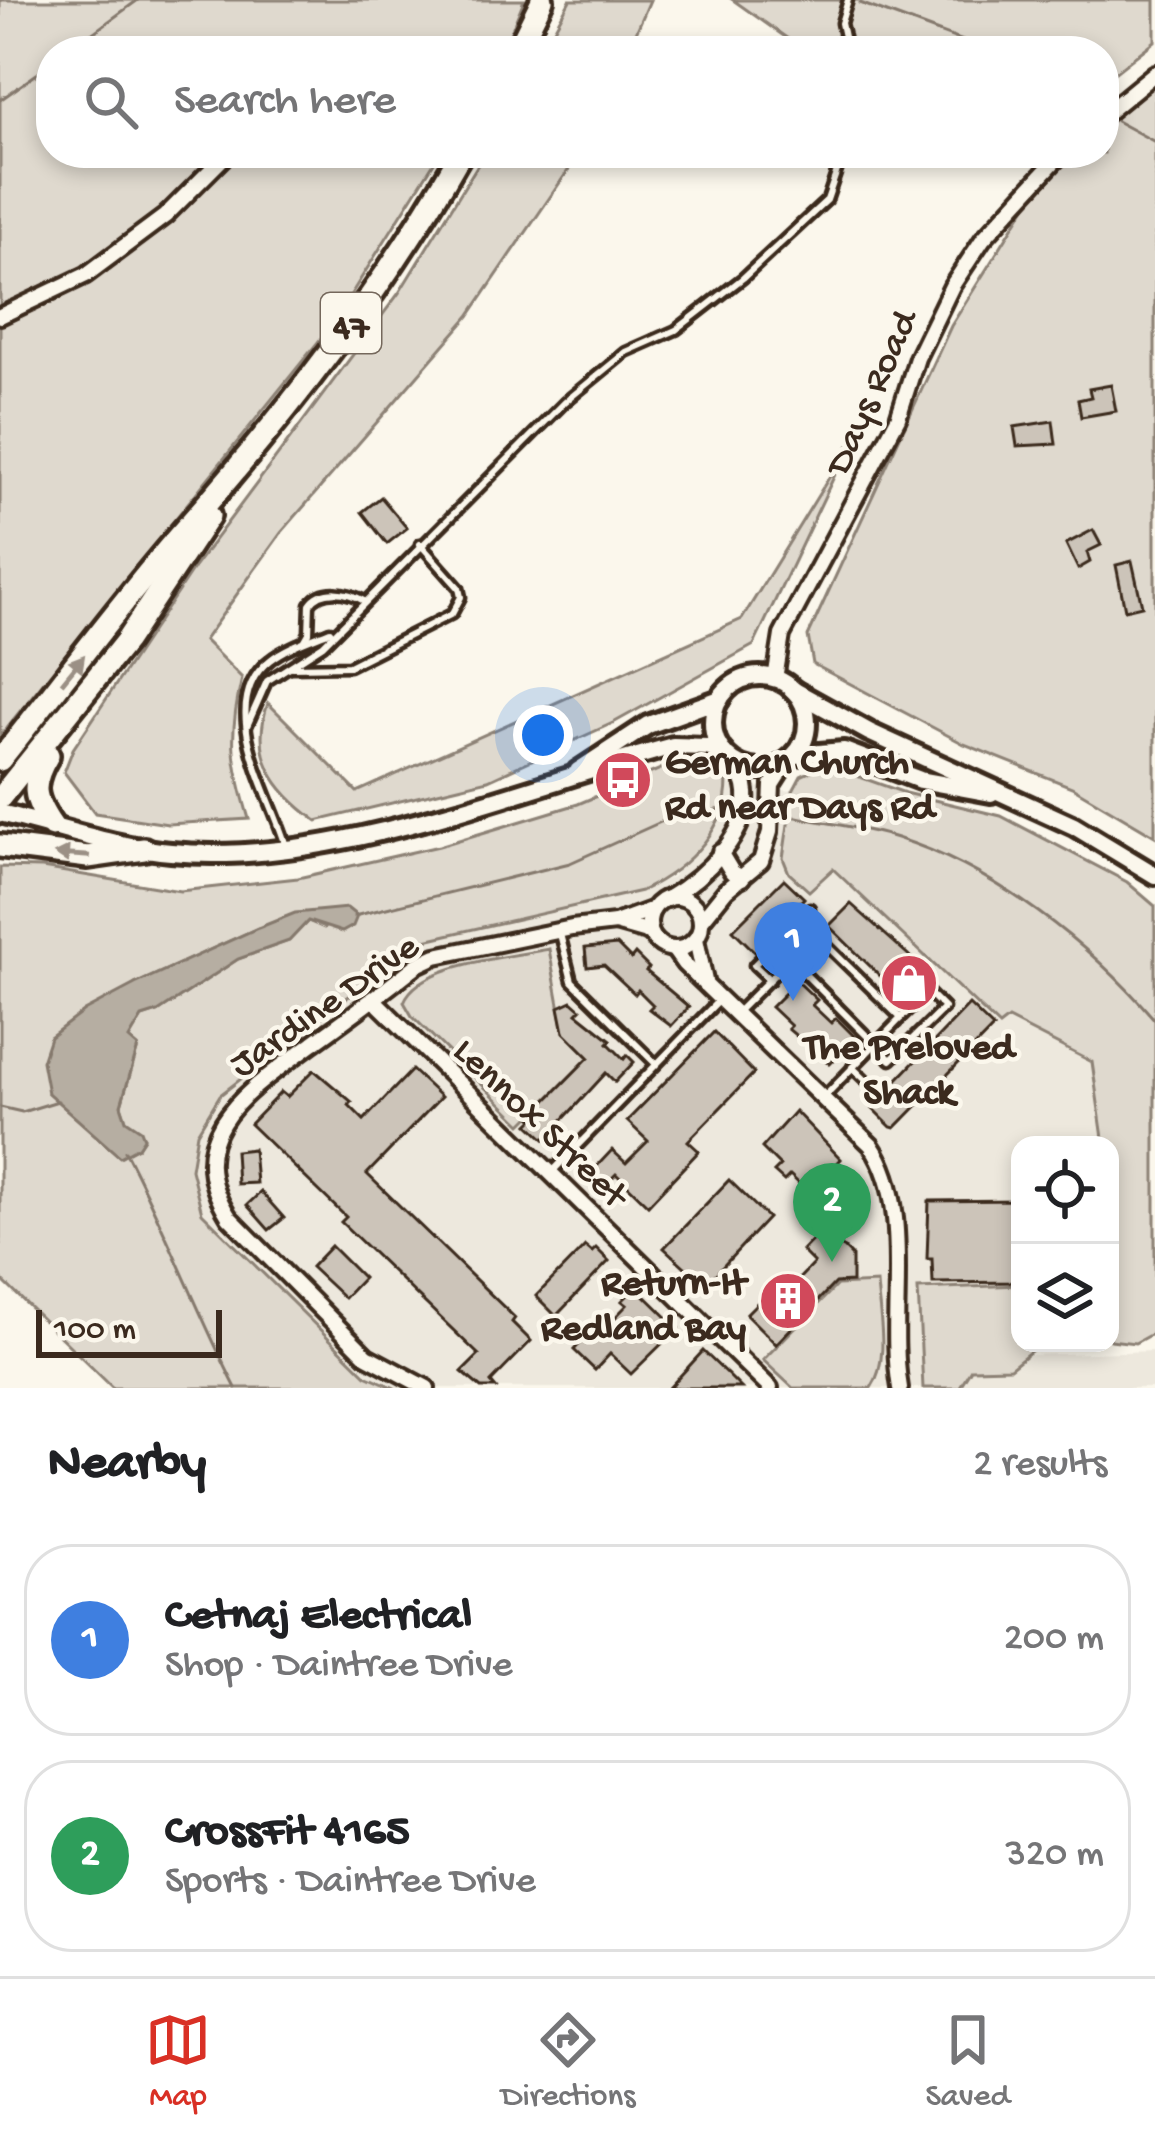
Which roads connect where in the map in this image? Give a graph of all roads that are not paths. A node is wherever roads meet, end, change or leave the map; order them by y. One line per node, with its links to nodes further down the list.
1 (542, 0): 3 (highway)
2 (848, 0): 4 (lane)
3 (524, 36)
4 (844, 36)
5 (1155, 73): 6 (street)
6 (1119, 103)
7 (213, 168): 11 (street)
8 (451, 168): 12 (highway, 47)
9 (838, 168): 13 (lane)
10 (1048, 168): 19 (street, Days Road)
11 (0, 316)
12 (227, 484): 16 (highway, 47); 25 (highway, 47, one-way to 12)
13 (420, 544): 14 (lane); 18 (lane)
14 (364, 601): 15 (lane); 17 (lane)
15 (334, 630): 17 (lane); 18 (lane)
16 (126, 641): 28 (highway, 47); 30 (highway)
17 (303, 643): 22 (lane)
18 (287, 667): 22 (lane)
19 (775, 679): 20 (street); 21 (street)
20 (793, 690): 24 (street); 27 (street)
21 (720, 699): 23 (street); 26 (street)
22 (247, 727): 33 (lane)
23 (728, 757): 24 (street); 26 (street); 34 (street)
24 (790, 759): 27 (street); 36 (street)
25 (0, 760)
26 (572, 775): 33 (street)
27 (1006, 795): 35 (street)
28 (0, 798)
29 (0, 813): 30 (street)
30 (52, 826): 32 (street)
31 (0, 845): 32 (highway, one-way to 31)
32 (144, 849): 33 (street)
33 (287, 850)
34 (720, 852): 36 (street); 37 (street)
35 (1155, 875)
36 (742, 878): 40 (street)
37 (667, 898): 39 (street); 40 (street)
38 (810, 908): 47 (lane)
39 (653, 909): 41 (street); 43 (street)
40 (701, 921): 44 (street)
41 (615, 923): 42 (street, Jardine Drive); 43 (street)
42 (559, 930): 49 (street, Jardine Drive); 54 (lane)
43 (650, 933): 45 (street)
44 (696, 939): 45 (street); 48 (street)
45 (674, 950): 48 (street)
46 (790, 959): 47 (lane); 52 (lane); 53 (lane)
47 (770, 980): 51 (lane)
48 (705, 984): 50 (street)
49 (373, 999): 58 (street, Lennox Street); 59 (street, Jardine Drive)
50 (720, 999): 51 (street); 54 (lane)
51 (736, 1014): 57 (street)
52 (901, 1018): 53 (lane); 53 (lane)
53 (876, 1044): 55 (lane)
54 (657, 1064): 58 (lane)
55 (852, 1067): 56 (lane); 57 (lane)
56 (878, 1092)
57 (823, 1098): 61 (street)
58 (551, 1173): 60 (street, Lennox Street)
59 (427, 1388)
60 (770, 1388)
61 (900, 1388)

